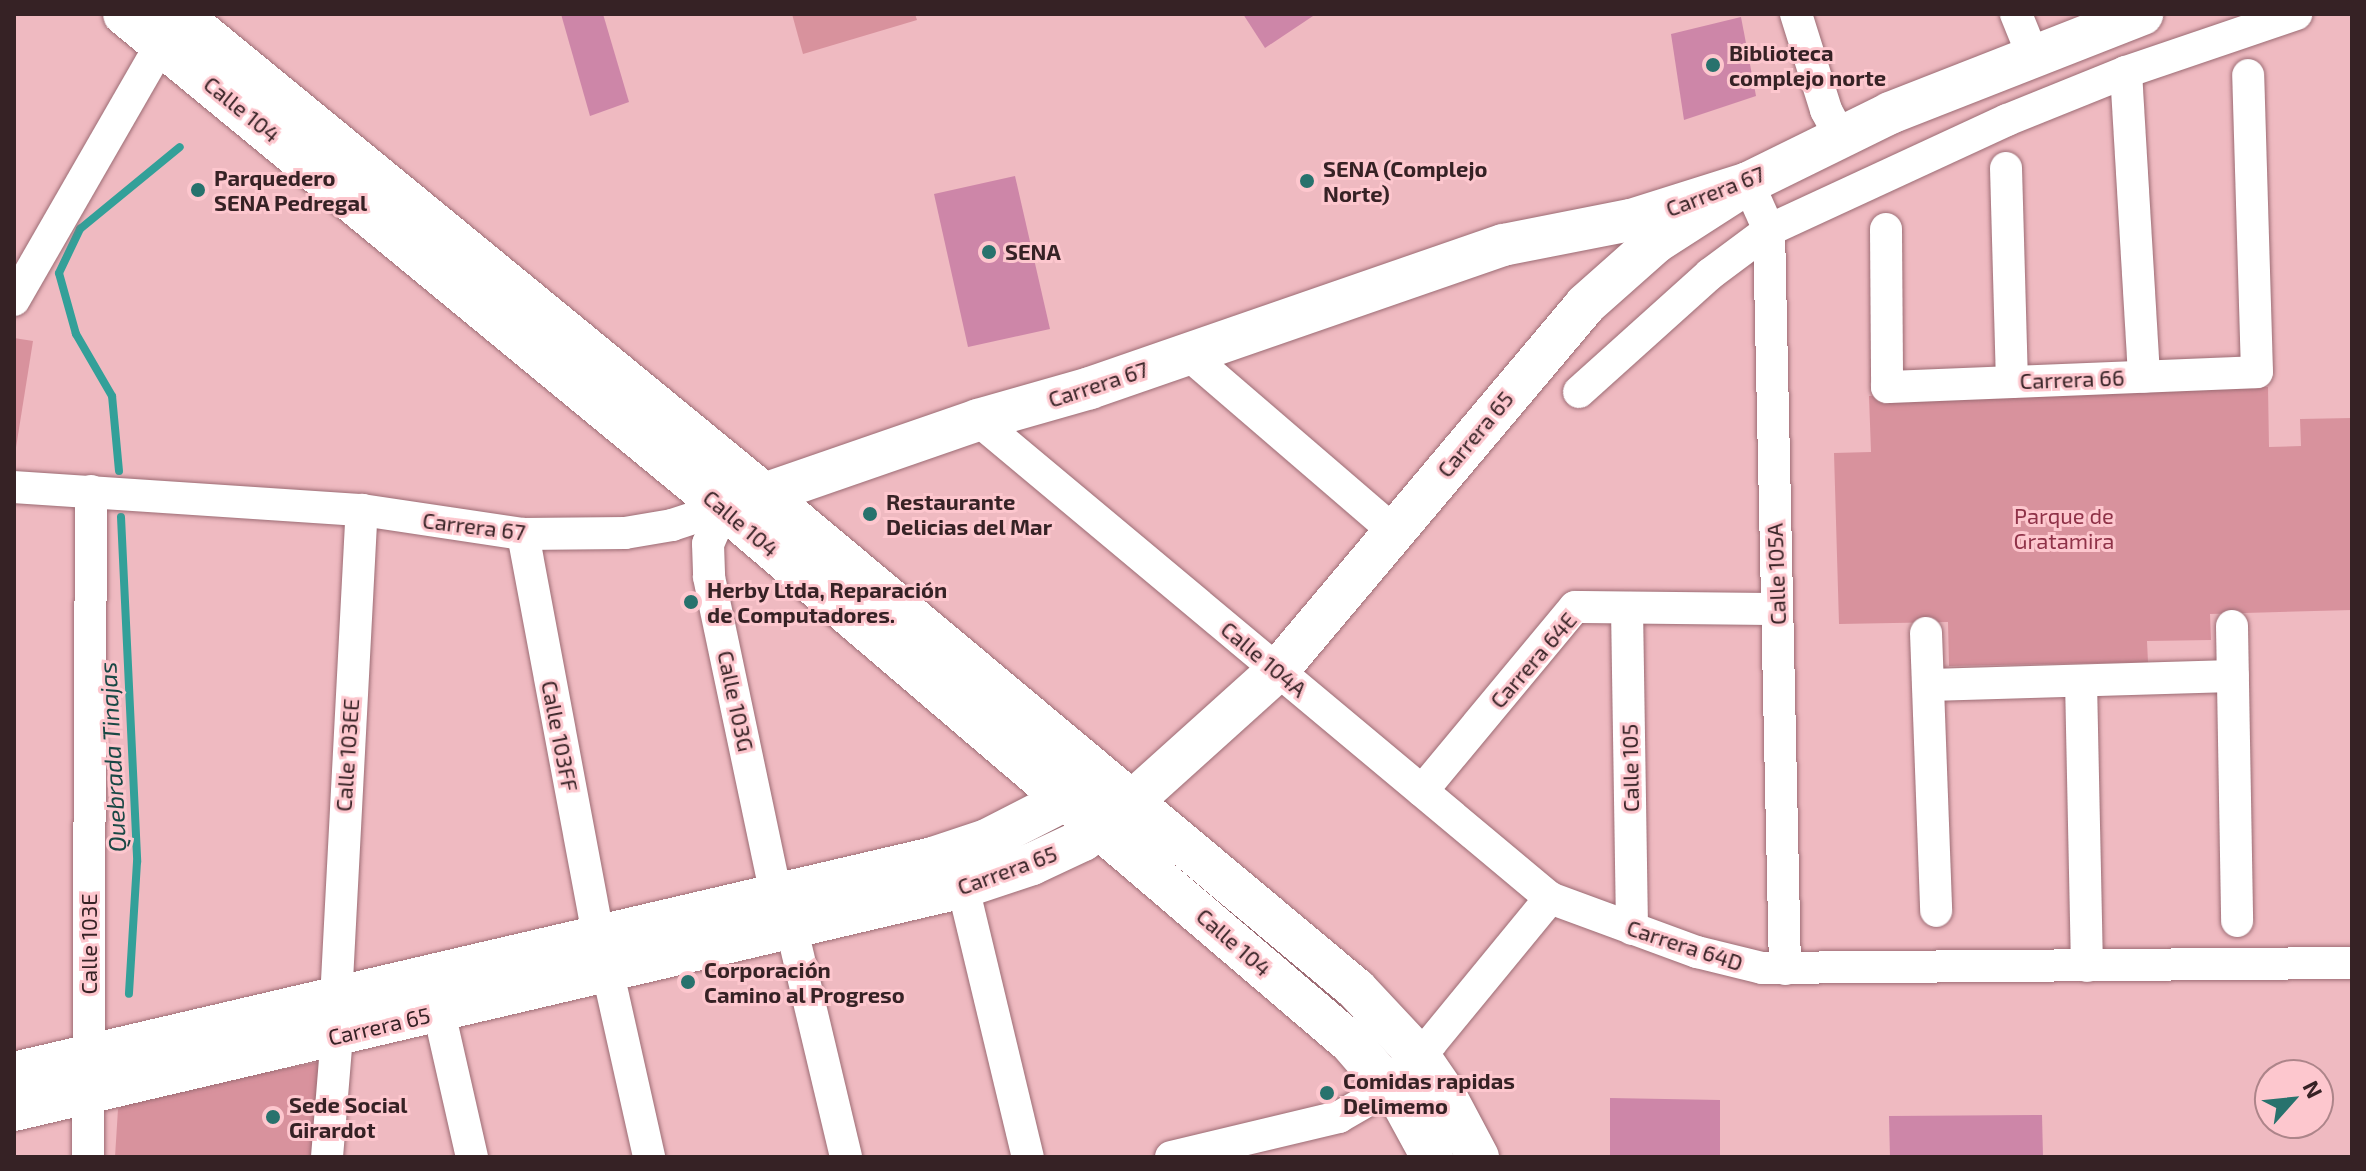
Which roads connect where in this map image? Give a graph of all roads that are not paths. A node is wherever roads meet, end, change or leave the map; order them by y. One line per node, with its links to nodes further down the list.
1 (124, 14): 6 (main road, Calle 104)
2 (1796, 14): 11 (street)
3 (2016, 14): 8 (street)
4 (2142, 14): 8 (main road, Carrera 67)
5 (2296, 14): 9 (street)
6 (170, 28): 7 (main road, Calle 104); 16 (street); 25 (main road, Calle 104)
7 (216, 29): 24 (main road, Calle 104)
8 (2033, 56): 11 (main road, Carrera 67)
9 (2126, 72): 15 (street); 18 (street)
10 (2248, 75): 18 (street, Carrera 66)
11 (1840, 136): 13 (main road, Carrera 67)
12 (2006, 168): 19 (street)
13 (1748, 183): 15 (street, Calle 105A); 17 (main road, Carrera 67); 27 (main road, Carrera 65)
14 (1886, 229): 19 (street, Carrera 66)
15 (1769, 230): 20 (street); 30 (street, Calle 105A)
16 (14, 300)
17 (1188, 354): 21 (main road, Carrera 67); 27 (street)
18 (2144, 376): 19 (street, Carrera 66)
19 (2012, 382)
20 (1579, 392)
21 (978, 420): 24 (main road, Carrera 67); 33 (street, Calle 104A)
22 (14, 487): 23 (street, Carrera 67)
23 (91, 491): 26 (street, Carrera 67); 54 (street, Calle 103E)
24 (764, 494): 25 (main road, Carrera 67); 37 (main road, Calle 104)
25 (724, 508): 28 (street, Carrera 67); 37 (main road, Calle 104); 43 (street, Calle 103G)
26 (362, 510): 28 (street, Carrera 67); 51 (street, Calle 103EE)
27 (1394, 531): 33 (main road, Carrera 65)
28 (523, 534): 46 (street, Calle 103FF)
29 (1627, 608): 30 (street, Carrera 64E); 38 (street, Carrera 64E); 45 (street, Calle 105)
30 (1777, 609): 49 (street, Calle 105A)
31 (2232, 626): 34 (street)
32 (1926, 633): 36 (street)
33 (1278, 670): 38 (street, Calle 104A); 39 (main road, Carrera 65)
34 (2233, 676): 35 (street); 44 (street)
35 (2081, 681): 36 (street); 48 (street)
36 (1929, 685): 42 (street)
37 (1084, 787): 39 (main road, Calle 104); 43 (main road, Carrera 65)
38 (1422, 791): 41 (street, Calle 104A)
39 (1116, 815): 40 (main road, Carrera 65); 52 (main road, Calle 104); 55 (main road, Calle 104)
40 (963, 887): 43 (main road, Carrera 65); 62 (street)
41 (1550, 898): 45 (street, Carrera 64D); 52 (street)
42 (1936, 911)
43 (784, 913): 46 (main road, Carrera 65); 61 (street, Calle 103G)
44 (2237, 921)
45 (1632, 929): 49 (street, Carrera 64D)
46 (603, 955): 50 (main road, Carrera 65); 51 (main road, Carrera 65); 60 (street, Calle 103FF)
47 (2352, 963): 48 (street, Carrera 64D)
48 (2087, 966): 49 (street, Carrera 64D)
49 (1785, 969)
50 (439, 1012): 51 (main road, Carrera 65); 59 (street)
51 (336, 1018): 54 (main road, Carrera 65); 58 (street, Calle 103EE)
52 (1419, 1056): 55 (street); 65 (main road, Calle 104)
53 (14, 1073): 54 (main road, Carrera 65)
54 (88, 1075): 56 (main road, Carrera 65); 57 (street, Calle 103E)
55 (1389, 1084): 63 (street); 64 (main road, Calle 104)
56 (14, 1110)
57 (88, 1157)
58 (327, 1157)
59 (472, 1157)
60 (649, 1157)
61 (846, 1157)
62 (1028, 1157)
63 (1171, 1157)
64 (1432, 1157)
65 (1478, 1157)

